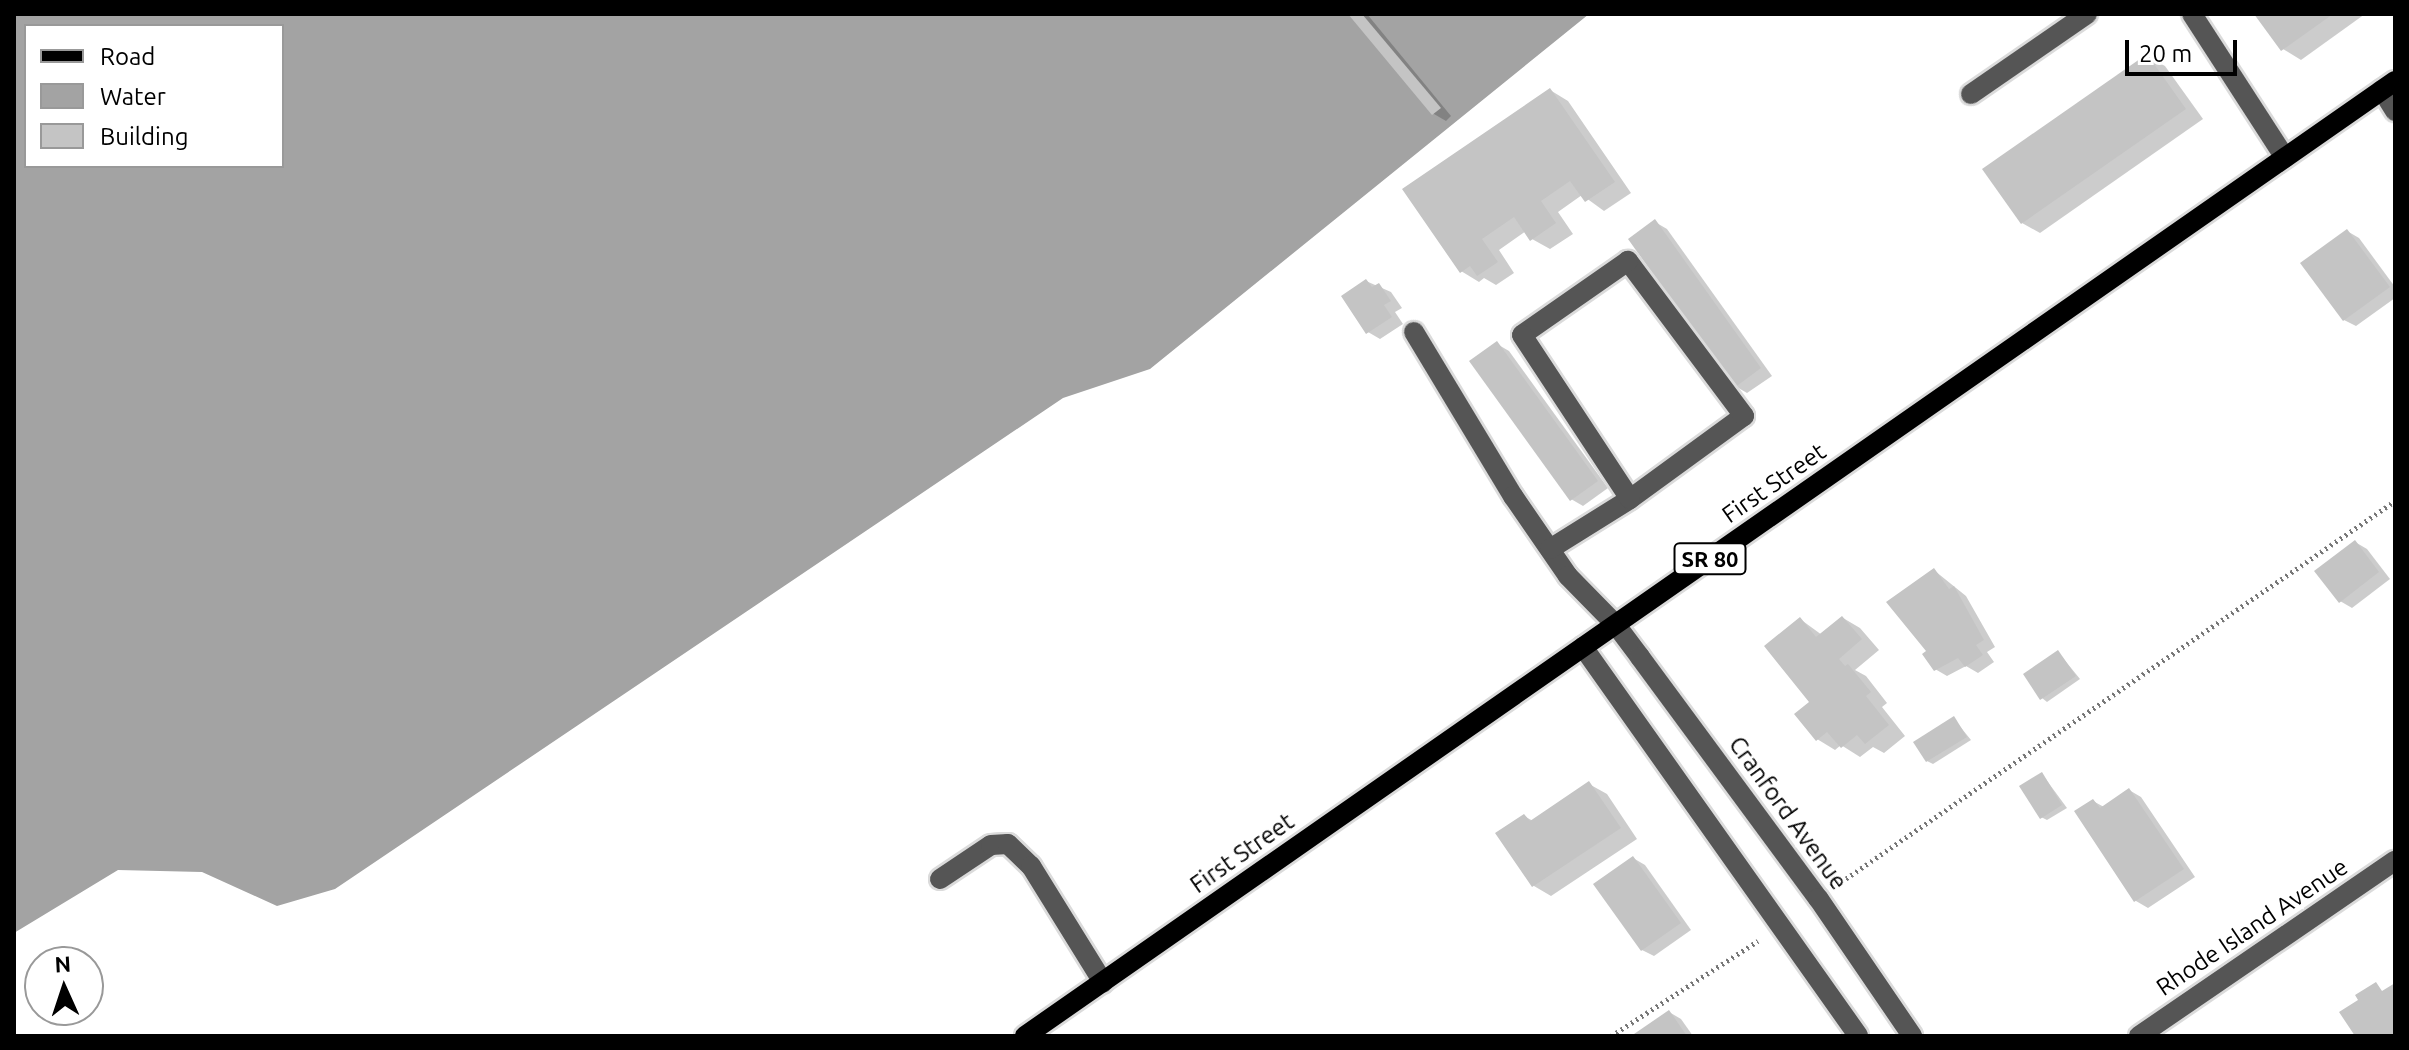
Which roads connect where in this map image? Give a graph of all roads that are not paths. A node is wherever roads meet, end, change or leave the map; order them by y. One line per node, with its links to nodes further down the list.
1 (2087, 14): 4 (street)
2 (2192, 14): 6 (street)
3 (2388, 86): 5 (street); 6 (main road, First Street / SR 80)
4 (1971, 94)
5 (2395, 111)
6 (2285, 158): 10 (main road, First Street / SR 80)
7 (1414, 332): 9 (street, Cranford Avenue)
8 (1630, 499): 8 (street); 9 (street)
9 (1550, 549): 10 (street, Cranford Avenue)
10 (1616, 625): 11 (main road, First Street / SR 80); 17 (street, Cranford Avenue)
11 (1583, 647): 14 (main road, First Street / SR 80); 16 (street)
12 (2395, 861): 18 (street, Rhode Island Avenue)
13 (940, 879): 14 (street)
14 (1103, 982): 15 (main road, First Street / SR 80)
15 (1025, 1036)
16 (1858, 1036)
17 (1912, 1036)
18 (2139, 1036)

